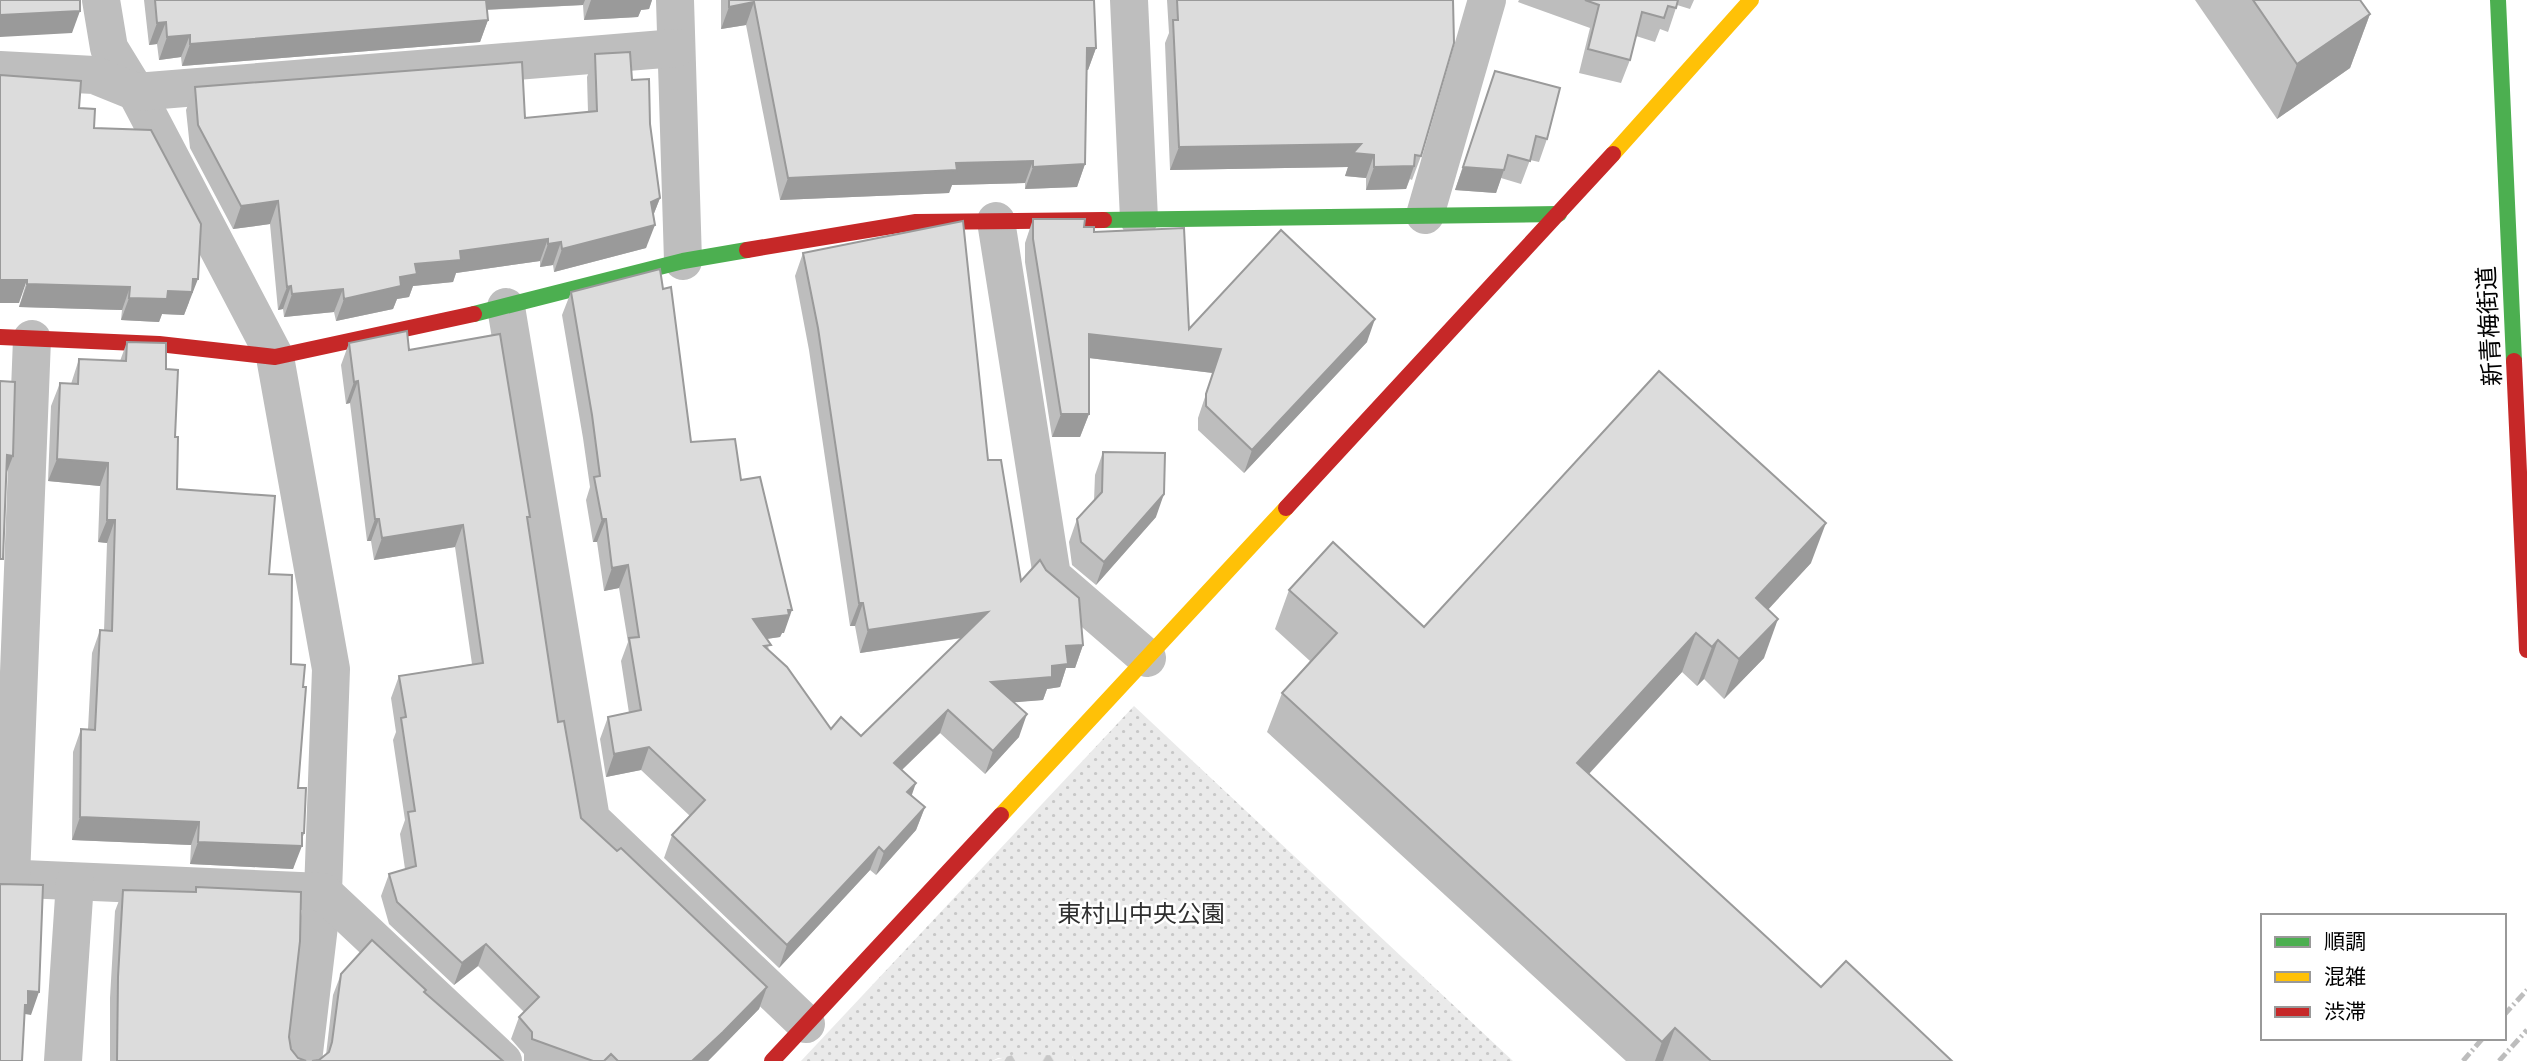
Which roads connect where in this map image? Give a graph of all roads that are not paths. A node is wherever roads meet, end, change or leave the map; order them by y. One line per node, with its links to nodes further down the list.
1 (101, 0): 9 (street)
2 (675, 0): 7 (street)
3 (1129, 0): 12 (street)
4 (1487, 0): 11 (street)
5 (1751, 0): 10 (street)
6 (2498, 0): 18 (street, 新青梅街道)
7 (676, 48): 9 (street); 14 (street)
8 (0, 70): 9 (street)
9 (136, 92): 17 (street)
10 (1559, 214): 11 (street); 19 (street)
11 (1425, 215): 12 (street)
12 (1139, 219): 13 (street)
13 (996, 220): 14 (street); 19 (street)
14 (683, 261): 15 (street)
15 (506, 307): 17 (street); 23 (street)
16 (16, 338): 17 (street); 20 (street)
17 (275, 357): 22 (street)
18 (2527, 650)
19 (1147, 658): 23 (street)
20 (5, 878): 21 (street)
21 (75, 882): 22 (street); 24 (street)
22 (323, 892): 25 (street); 26 (street)
23 (806, 1024): 27 (street)
24 (63, 1061)
25 (303, 1061)
26 (503, 1061)
27 (772, 1061)

